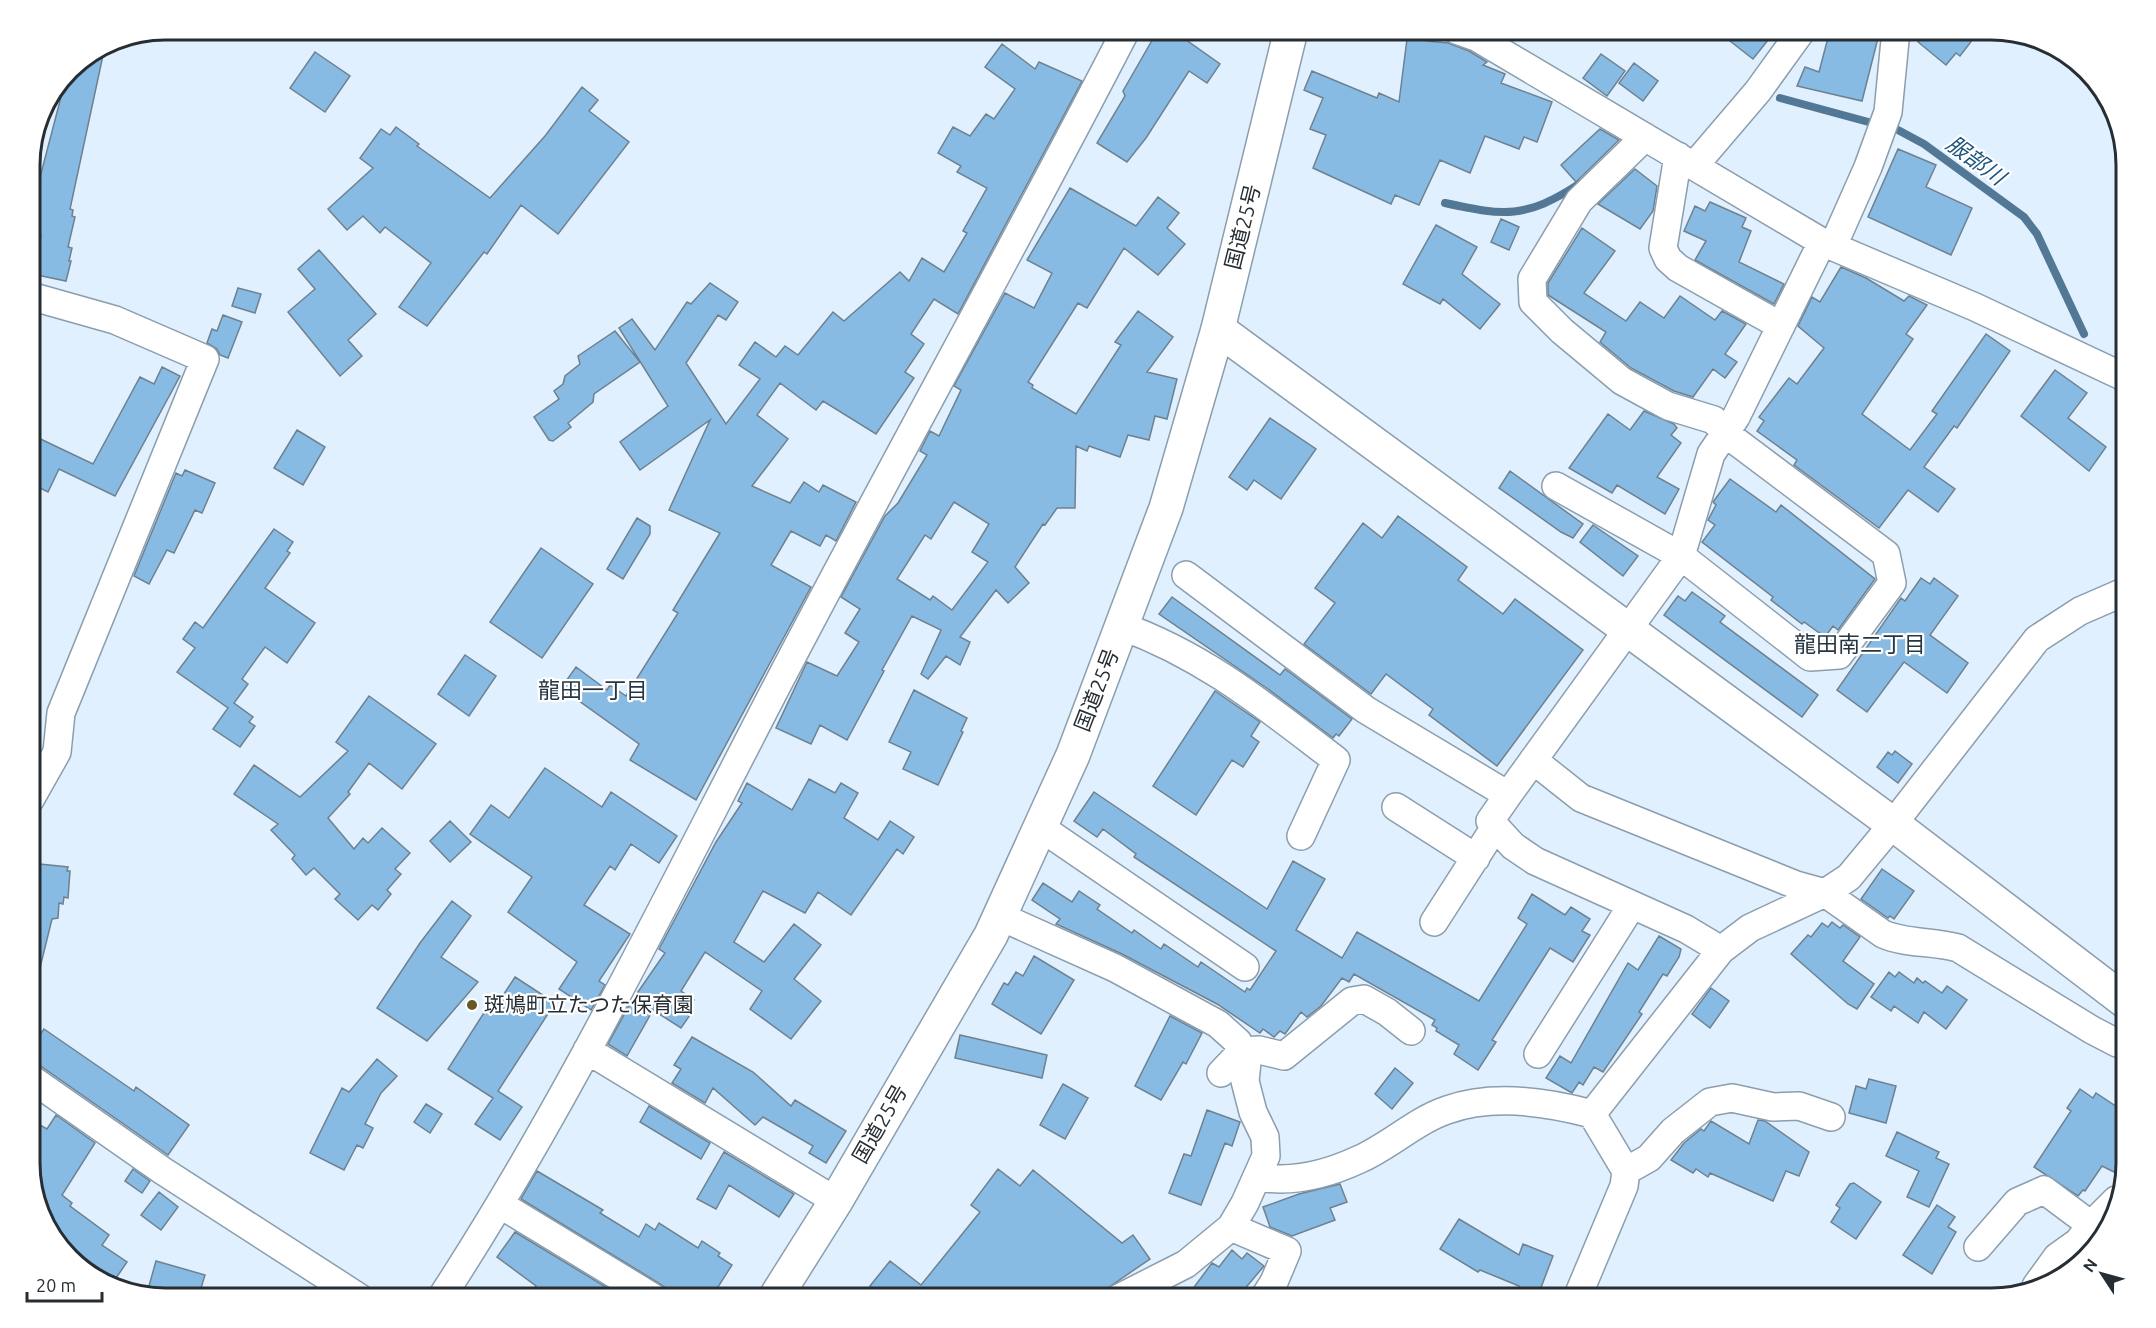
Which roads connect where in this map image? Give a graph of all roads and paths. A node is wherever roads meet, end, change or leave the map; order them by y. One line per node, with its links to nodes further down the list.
1 (1121, 40): 38 (street)
2 (1289, 40): 11 (main road, 国道25号)
3 (1481, 40): 6 (street)
4 (1795, 40): 7 (street)
5 (1895, 40): 8 (street)
6 (1646, 137): 7 (street); 13 (street)
7 (1686, 161): 8 (street); 10 (street)
8 (1827, 244): 10 (street); 12 (street)
9 (41, 299): 21 (street)
10 (1781, 326): 13 (street)
11 (1218, 329): 18 (main road, 国道25号); 19 (main road)
12 (2115, 373)
13 (1725, 433): 15 (street); 15 (street)
14 (1556, 486): 15 (street)
15 (1681, 556): 19 (street)
16 (1186, 575): 22 (street)
17 (2115, 596): 24 (street)
18 (1121, 626): 25 (main road, 国道25号); 27 (street)
19 (1627, 628): 20 (street); 24 (main road)
20 (1533, 760): 22 (street); 29 (street)
21 (41, 780)
22 (1508, 795): 26 (street)
23 (1396, 807): 28 (street)
24 (1893, 824): 29 (street); 35 (main road)
25 (1040, 827): 31 (main road, 国道25号); 34 (street)
26 (1495, 827): 28 (street); 30 (street)
27 (1301, 836)
28 (1476, 858): 32 (street)
29 (1825, 893): 33 (street); 37 (street)
30 (1632, 905): 33 (street); 40 (street)
31 (999, 916): 39 (street); 47 (main road, 国道25号)
32 (1434, 922)
33 (1721, 950): 43 (street)
34 (1245, 967)
35 (2116, 994)
36 (1411, 1031): 39 (street)
37 (2116, 1042)
38 (586, 1050): 47 (street); 48 (street)
39 (1242, 1052): 41 (street); 46 (street)
40 (1538, 1054)
41 (1221, 1073)
42 (41, 1087): 54 (street)
43 (1592, 1114): 45 (street); 46 (street)
44 (1832, 1117): 45 (street)
45 (1626, 1171): 60 (street)
46 (1258, 1177): 51 (street)
47 (836, 1201): 57 (main road, 国道25号)
48 (501, 1205): 55 (street); 56 (street)
49 (2106, 1210): 50 (street)
50 (2091, 1225): 52 (street); 53 (street)
51 (1231, 1227): 58 (street); 59 (street)
52 (1978, 1247)
53 (2043, 1276)
54 (344, 1288)
55 (447, 1288)
56 (638, 1288)
57 (781, 1288)
58 (1139, 1288)
59 (1270, 1288)
60 (1581, 1288)

